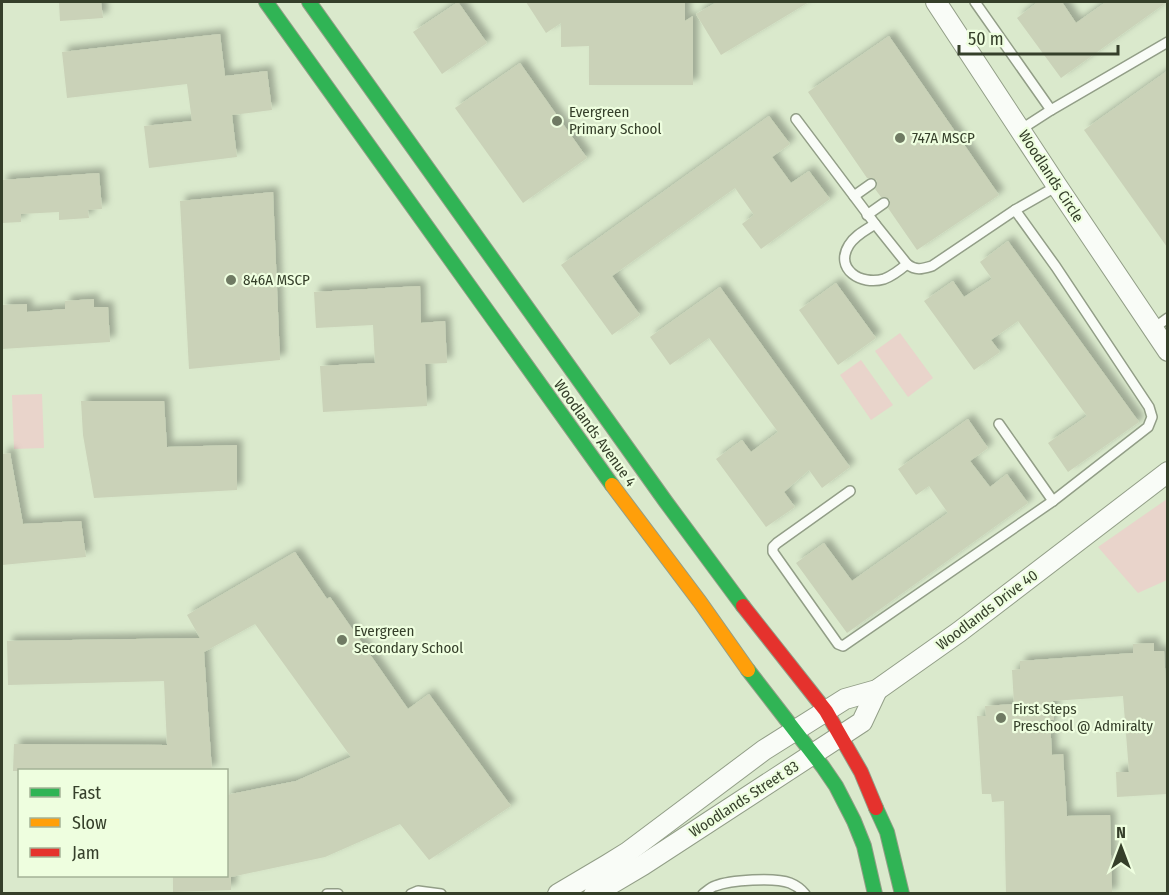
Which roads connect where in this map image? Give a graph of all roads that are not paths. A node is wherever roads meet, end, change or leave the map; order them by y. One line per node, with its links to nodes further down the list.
1 (266, 2): 25 (main road, Woodlands Avenue 4)
2 (309, 2): 24 (main road, Woodlands Avenue 4)
3 (936, 2): 8 (street, Woodlands Circle)
4 (975, 2): 6 (lane)
5 (1167, 42): 6 (lane)
6 (1051, 110): 8 (lane)
7 (796, 119): 11 (lane)
8 (1020, 130): 10 (street, Woodlands Circle)
9 (871, 184): 11 (lane)
10 (1057, 186): 13 (lane); 17 (street, Woodlands Circle)
11 (854, 196): 14 (lane)
12 (885, 203): 14 (lane)
13 (1015, 210): 16 (lane); 22 (lane)
14 (867, 215): 15 (lane)
15 (874, 224): 16 (lane); 16 (lane)
16 (907, 264)
17 (1160, 323): 18 (street, Woodlands Circle)
18 (1167, 351)
19 (999, 424): 22 (lane)
20 (1167, 472): 23 (street, Woodlands Drive 40)
21 (850, 491): 22 (lane)
22 (1053, 501)
23 (877, 690): 24 (street, Woodlands Drive 40); 26 (street, Woodlands Street 83)
24 (826, 711): 25 (street, Woodlands Drive 40); 26 (main road, Woodlands Avenue 4)
25 (795, 731): 27 (main road, Woodlands Avenue 4); 28 (street, Woodlands Street 83)
26 (842, 736): 27 (street, Woodlands Street 83); 38 (main road, Woodlands Avenue 4)
27 (813, 754): 28 (street, Woodlands Street 83); 37 (main road, Woodlands Avenue 4)
28 (615, 878): 33 (street, Woodlands Street 83); 34 (street, Woodlands Street 83)
29 (327, 894): 30 (lane)
30 (339, 894)
31 (411, 894): 32 (lane)
32 (441, 894)
33 (558, 894)
34 (594, 894)
35 (704, 894): 36 (lane)
36 (805, 894)
37 (875, 894)
38 (902, 894)

